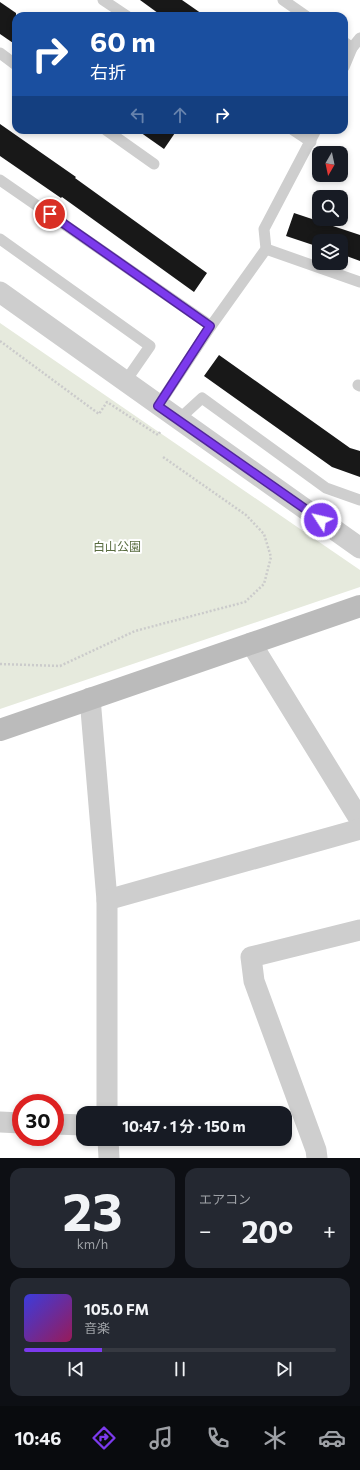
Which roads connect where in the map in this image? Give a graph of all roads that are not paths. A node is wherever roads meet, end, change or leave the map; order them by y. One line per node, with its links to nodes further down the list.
1 (103, 0): 3 (lane)
2 (283, 0): 4 (lane)
3 (120, 12)
4 (300, 12)
5 (360, 38): 6 (lane)
6 (348, 45)
7 (0, 53): 8 (lane)
8 (12, 62)
9 (112, 134): 13 (lane)
10 (299, 134): 12 (lane)
11 (314, 134): 12 (lane)
12 (311, 142): 16 (lane)
13 (154, 164)
14 (0, 180): 19 (lane)
15 (0, 238): 20 (lane)
16 (266, 249): 17 (lane); 19 (lane)
17 (360, 282)
18 (0, 292): 20 (street)
19 (210, 326): 21 (lane)
20 (125, 382): 21 (street)
21 (168, 413): 22 (lane); 23 (street)
22 (360, 500)
23 (360, 548)
24 (360, 606): 25 (street)
25 (251, 643): 26 (street); 28 (street)
26 (90, 698): 27 (street); 30 (street)
27 (0, 730)
28 (360, 820)
29 (360, 828): 30 (street)
30 (107, 900): 32 (street)
31 (360, 930): 39 (street)
32 (107, 1106)
33 (0, 1122): 34 (street)
34 (12, 1122)
35 (64, 1124): 36 (street)
36 (76, 1125)
37 (108, 1146): 38 (street)
38 (109, 1158)
39 (317, 1158)

